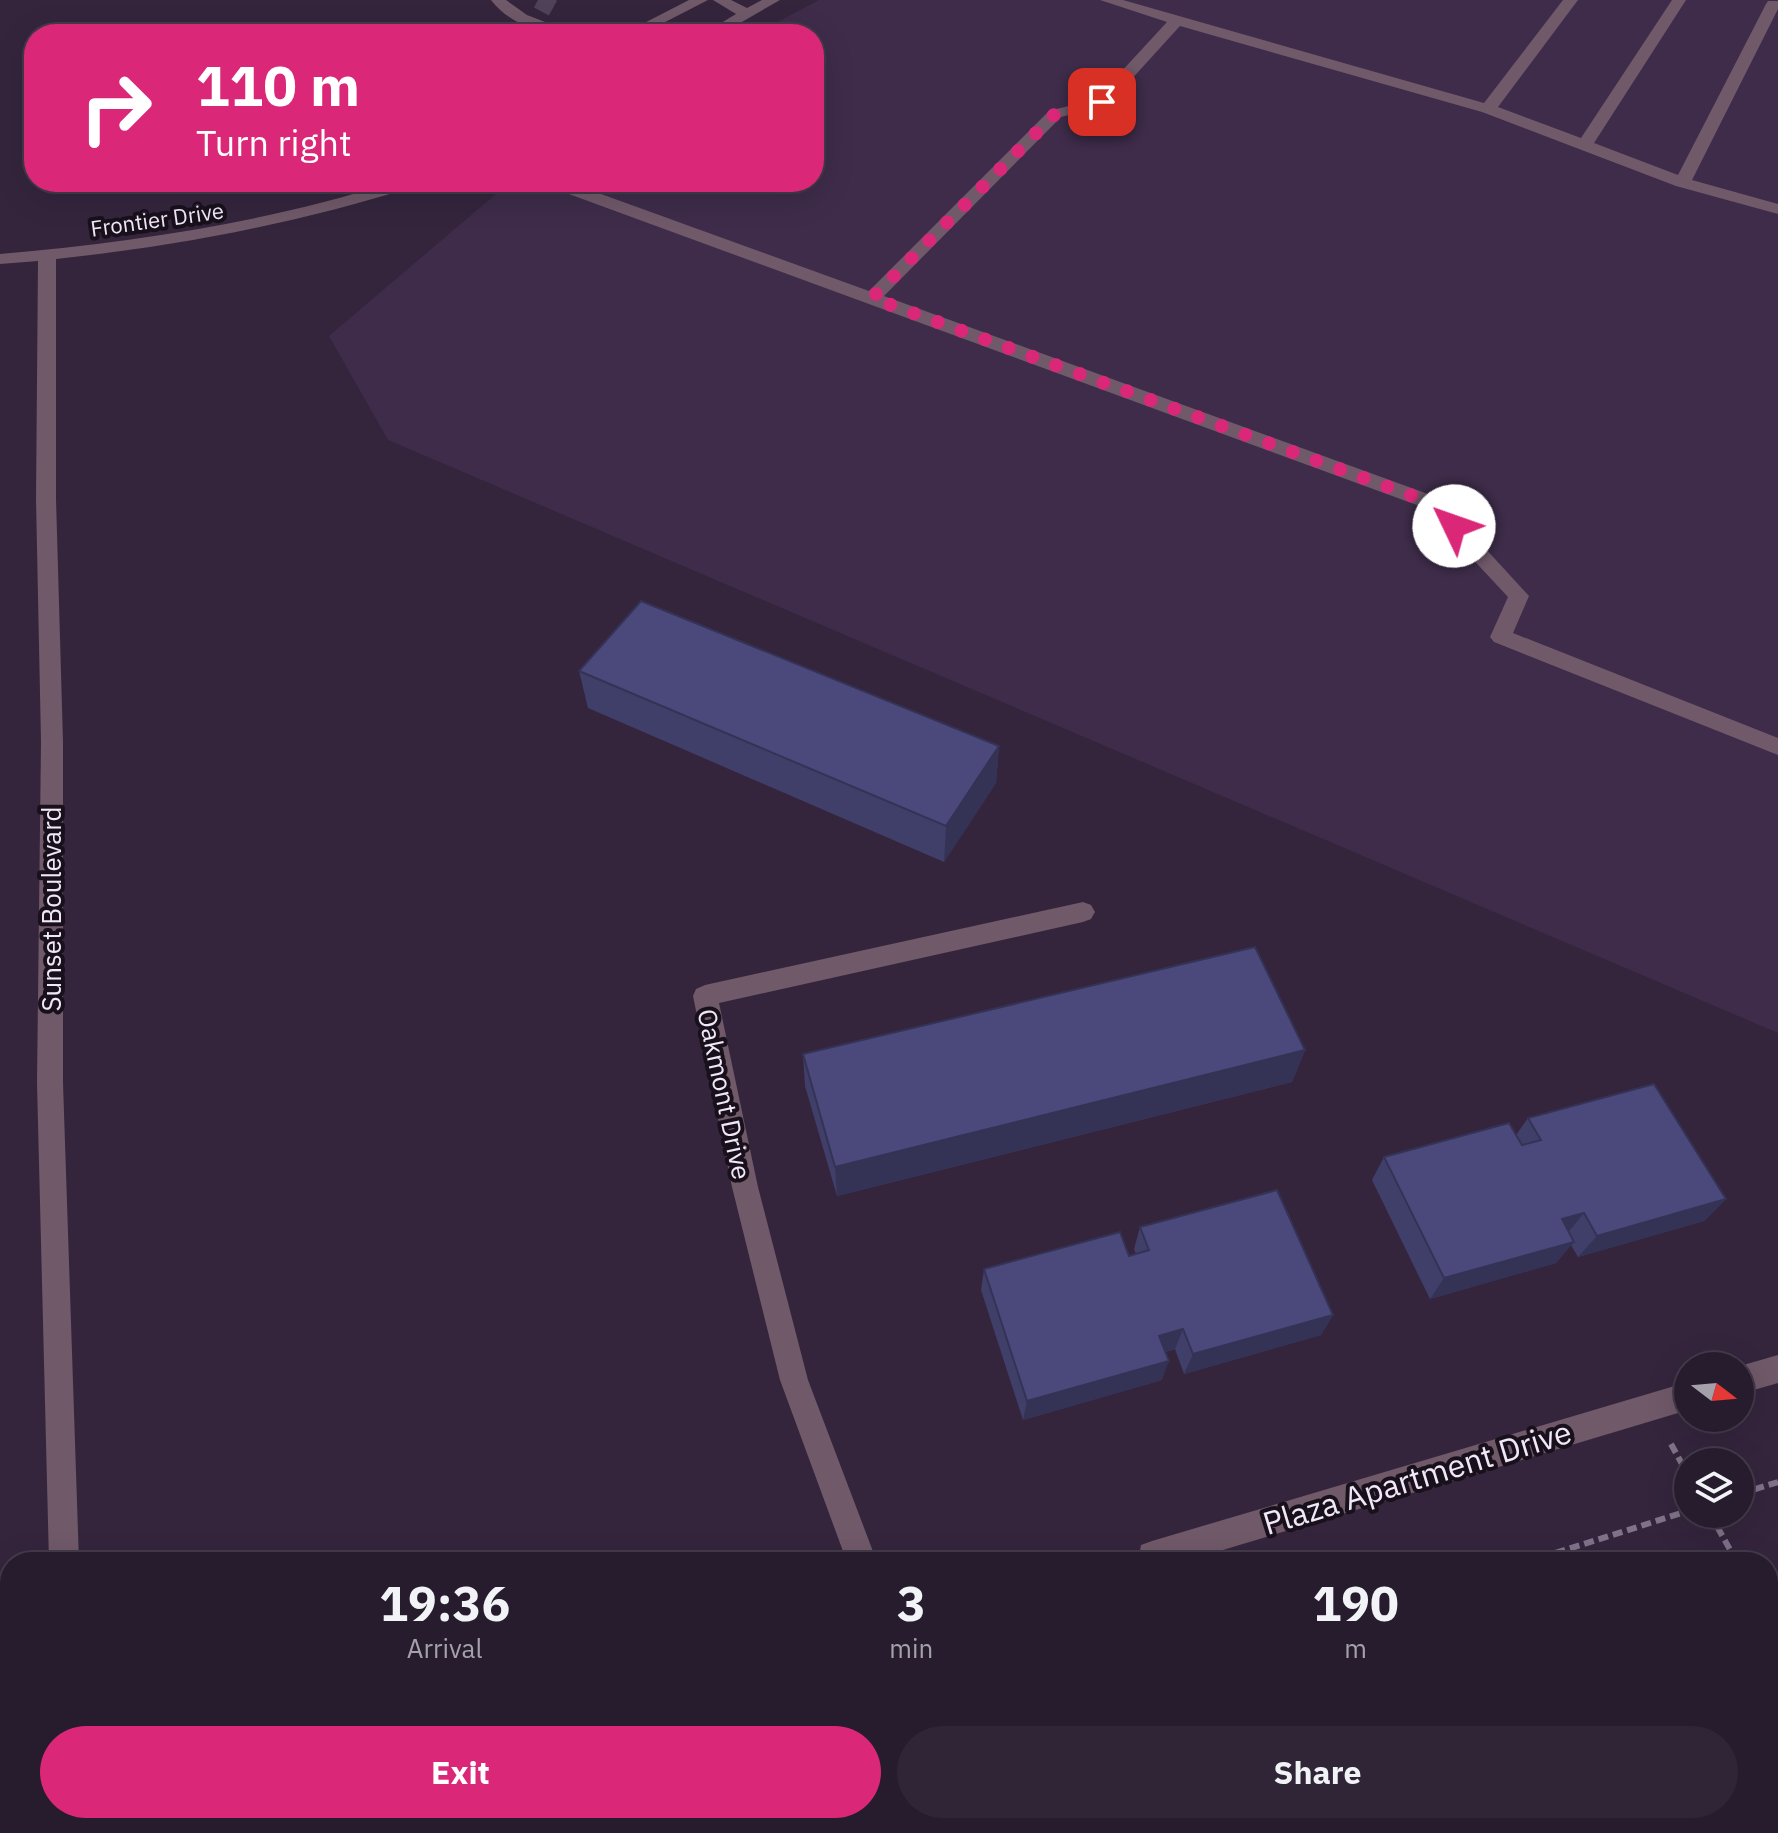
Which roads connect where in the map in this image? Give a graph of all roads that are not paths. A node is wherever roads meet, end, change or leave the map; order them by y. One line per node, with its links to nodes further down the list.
1 (498, 0): 12 (street)
2 (701, 0): 14 (street)
3 (720, 0): 10 (street)
4 (773, 0): 10 (street)
5 (1107, 0): 11 (street)
6 (1571, 0): 16 (street)
7 (1679, 0): 17 (street)
8 (1778, 5): 18 (street)
9 (560, 12): 13 (street)
10 (747, 14): 15 (street)
11 (1177, 20): 16 (street); 24 (street)
12 (532, 24)
13 (567, 24)
14 (651, 24)
15 (728, 24)
16 (1488, 109): 17 (street)
17 (1585, 144): 18 (street)
18 (1682, 182): 21 (street)
19 (381, 192): 22 (street, Frontier Drive)
20 (580, 192): 24 (street)
21 (1778, 209)
22 (47, 255): 23 (street, Frontier Drive); 30 (street, Sunset Boulevard)
23 (0, 259)
24 (872, 298): 25 (street)
25 (1778, 747)
26 (1083, 912): 31 (street, Oakmont Drive)
27 (1778, 1369): 28 (street)
28 (1754, 1376)
29 (1674, 1400): 32 (street, Plaza Apartment Drive)
30 (64, 1552)
31 (858, 1552)
32 (1165, 1552)

